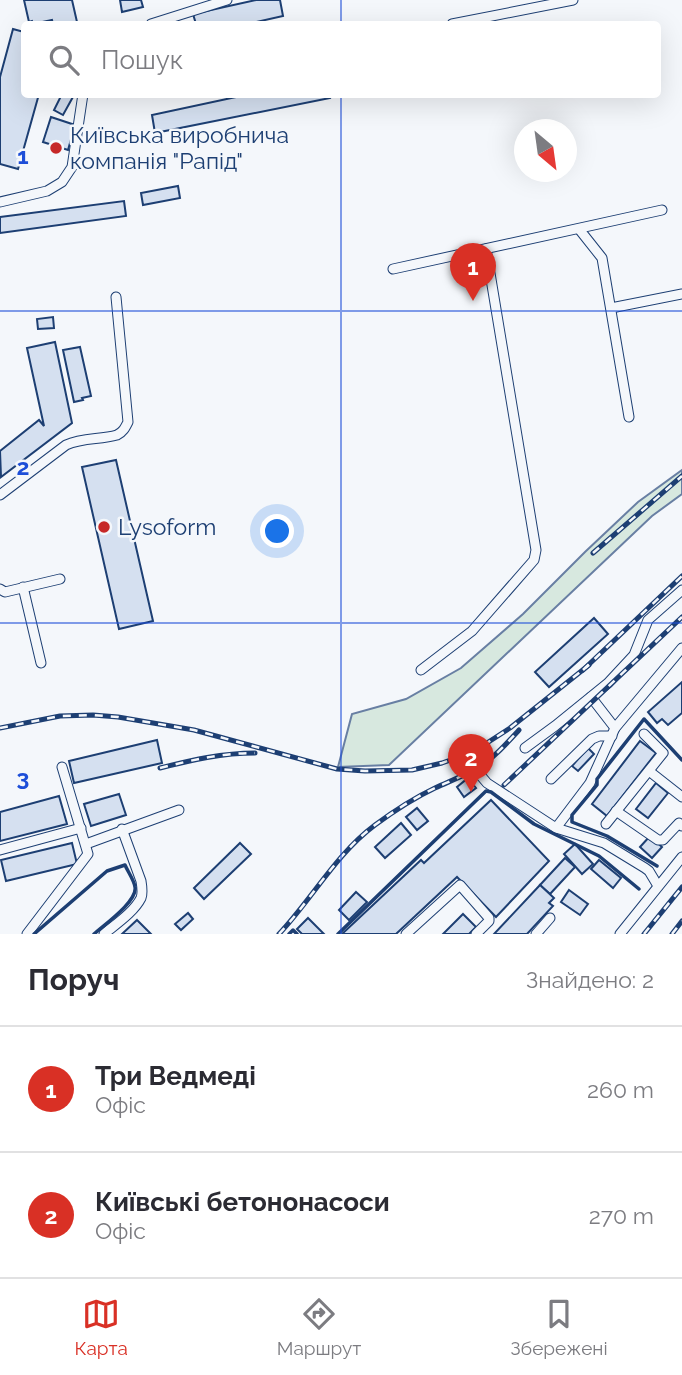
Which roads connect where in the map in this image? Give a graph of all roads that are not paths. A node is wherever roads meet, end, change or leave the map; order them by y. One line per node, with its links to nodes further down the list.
1 (227, 0): 3 (lane)
2 (573, 0): 4 (lane)
3 (160, 21)
4 (467, 21)
5 (82, 98): 6 (lane)
6 (0, 202)
7 (662, 210): 8 (lane)
8 (579, 229): 9 (lane); 13 (lane)
9 (486, 249): 10 (lane); 22 (lane)
10 (393, 269)
11 (682, 294): 13 (lane)
12 (116, 297): 15 (lane)
13 (611, 308): 14 (lane)
14 (629, 417)
15 (0, 495)
16 (60, 579): 17 (lane)
17 (23, 587): 18 (lane); 21 (lane)
18 (0, 589)
19 (682, 590): 23 (lane)
20 (682, 648): 24 (lane)
21 (41, 663)
22 (421, 670)
23 (591, 697): 24 (lane); 26 (lane)
24 (614, 732): 30 (lane); 37 (lane)
25 (644, 734): 28 (lane)
26 (525, 748)
27 (62, 767): 36 (lane)
28 (649, 771): 31 (lane); 33 (lane)
29 (481, 776): 37 (lane)
30 (551, 779)
31 (682, 797)
32 (179, 810): 38 (lane)
33 (616, 811): 34 (lane); 35 (lane)
34 (681, 823)
35 (606, 824)
36 (81, 828): 39 (lane); 40 (lane)
37 (556, 828): 42 (lane)
38 (122, 830): 39 (lane); 46 (lane)
39 (86, 844): 45 (lane)
40 (0, 850)
41 (682, 858): 42 (lane)
42 (659, 886): 49 (lane)
43 (551, 918): 48 (lane)
44 (408, 933): 47 (lane)
45 (27, 934)
46 (104, 934)
47 (476, 934)
48 (536, 934)
49 (620, 934)

